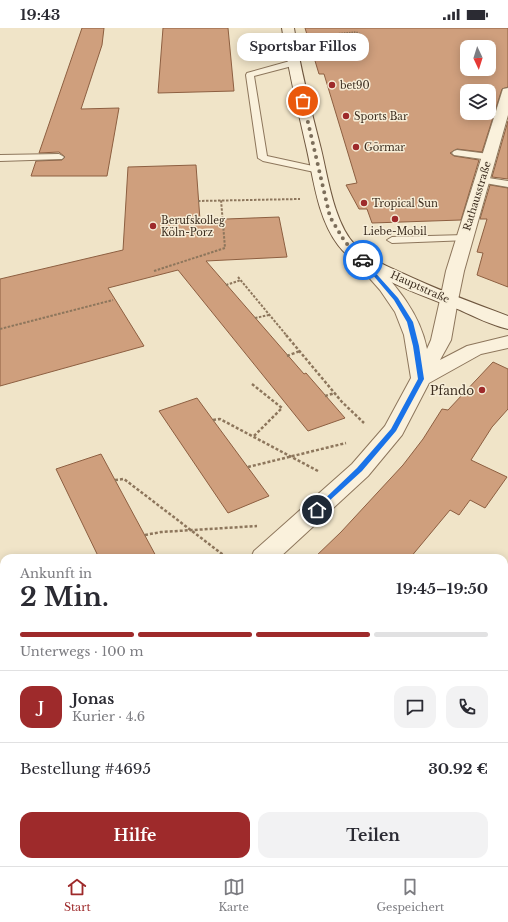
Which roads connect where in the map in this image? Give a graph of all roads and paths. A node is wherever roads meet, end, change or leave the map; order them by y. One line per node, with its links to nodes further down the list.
1 (288, 28): 4 (street, Hauptstraße)
2 (334, 34): 3 (path)
3 (338, 47)
4 (293, 63): 10 (street, Hauptstraße); 10 (lane)
5 (508, 92): 8 (street, Rathausstraße)
6 (457, 153): 8 (lane)
7 (59, 156): 9 (lane)
8 (489, 157): 11 (street, Rathausstraße)
9 (0, 158)
10 (319, 170): 18 (street, Hauptstraße)
11 (482, 180): 12 (lane); 16 (street, Rathausstraße)
12 (508, 184)
13 (300, 199): 14 (path)
14 (220, 200): 15 (path); 19 (path)
15 (198, 201)
16 (465, 238): 17 (lane); 24 (street, Rathausstraße)
17 (392, 240)
18 (359, 256): 24 (street, Hauptstraße); 32 (street)
19 (154, 271)
20 (238, 277): 21 (path)
21 (241, 280): 22 (path); 25 (path)
22 (226, 285)
23 (113, 300): 28 (path)
24 (449, 300): 27 (street, Hauptstraße); 32 (street, Rathausstraße)
25 (269, 315): 26 (path); 30 (path)
26 (255, 318)
27 (508, 323)
28 (0, 329)
29 (508, 342): 32 (street)
30 (300, 352): 31 (path); 34 (path)
31 (287, 356)
32 (421, 379): 48 (street, Rathausstraße)
33 (252, 384): 38 (path)
34 (335, 393): 35 (path); 37 (path)
35 (325, 396)
36 (213, 420): 38 (path)
37 (364, 424)
38 (253, 437): 40 (path)
39 (351, 442): 40 (path)
40 (292, 457): 41 (path); 42 (path)
41 (248, 467)
42 (320, 472)
43 (115, 480): 45 (path)
44 (264, 525): 45 (path)
45 (191, 530): 46 (path); 47 (path)
46 (145, 535)
47 (222, 554)
48 (268, 554)

